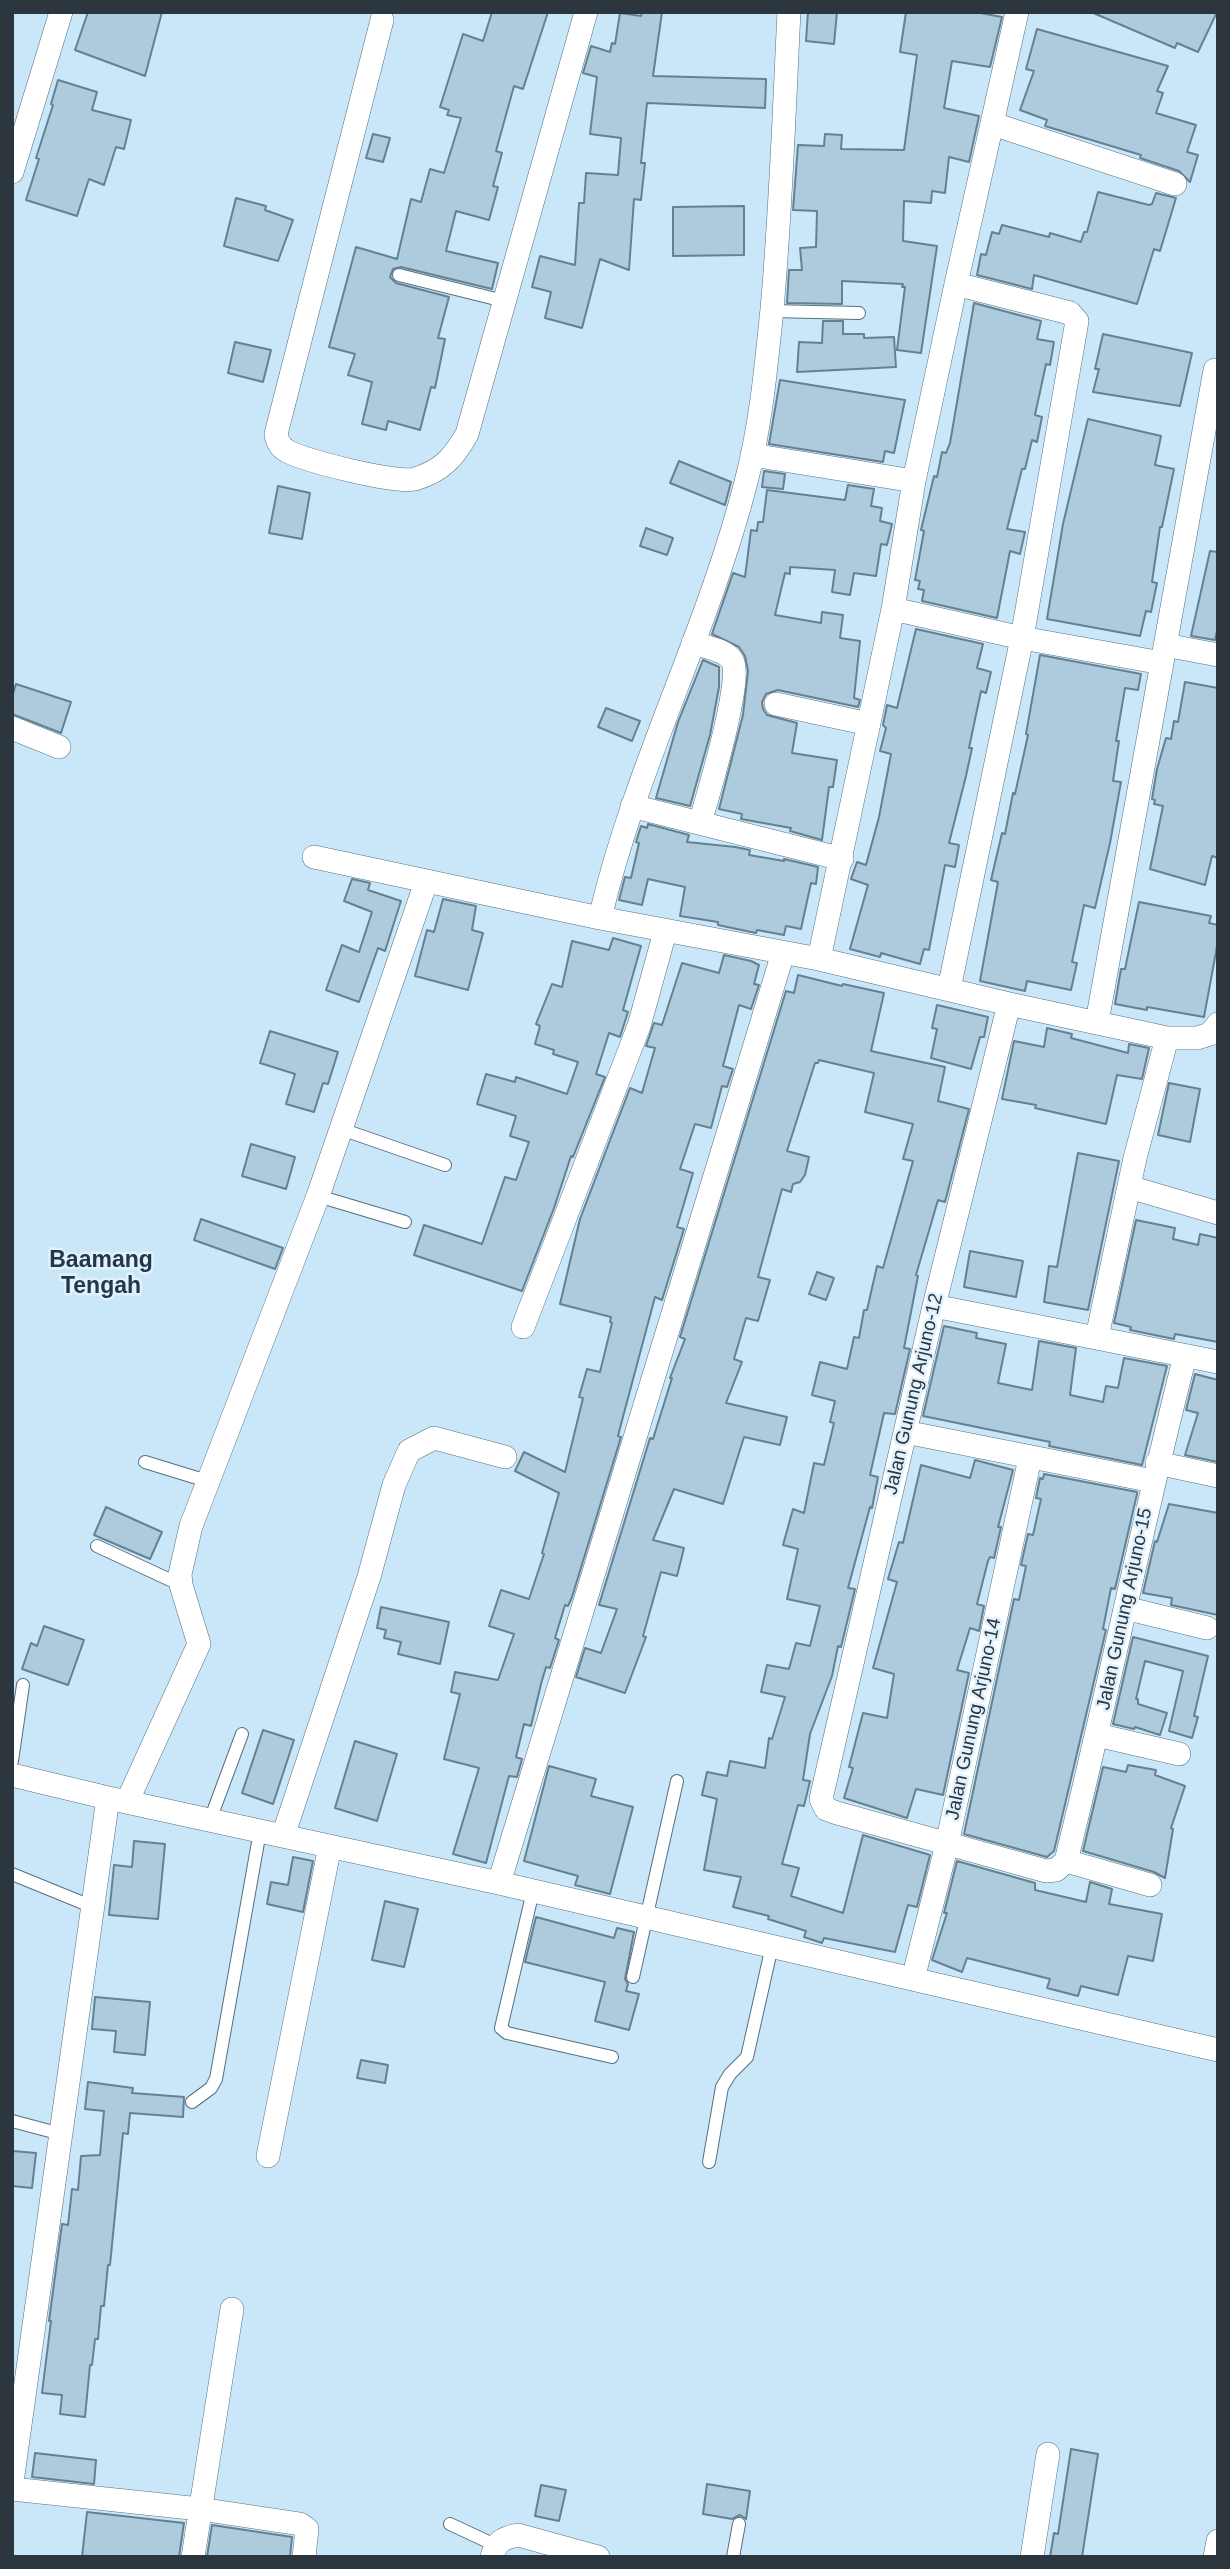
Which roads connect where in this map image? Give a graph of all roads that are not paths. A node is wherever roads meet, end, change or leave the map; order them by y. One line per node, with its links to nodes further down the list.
1 (61, 12): 7 (street)
2 (586, 12): 11 (street)
3 (789, 12): 12 (street)
4 (1017, 12): 6 (street)
5 (382, 20): 11 (street)
6 (993, 124): 8 (street); 10 (street)
7 (12, 172)
8 (1175, 184)
9 (399, 275): 11 (lane)
10 (956, 284): 16 (street); 18 (street)
11 (504, 301)
12 (771, 311): 13 (lane); 15 (street)
13 (859, 313)
14 (1215, 370): 20 (street)
15 (752, 455): 16 (street); 19 (street)
16 (915, 481): 17 (street)
17 (893, 609): 18 (street); 23 (street)
18 (1022, 638): 20 (street); 35 (street)
19 (693, 643): 26 (street); 27 (street)
20 (1163, 654): 21 (street); 37 (street)
21 (1218, 656)
22 (776, 704): 23 (street)
23 (869, 724): 29 (street)
24 (12, 728): 25 (street)
25 (59, 747)
26 (632, 806): 27 (street); 31 (street)
27 (700, 824): 29 (street)
28 (314, 857): 30 (street)
29 (842, 859): 34 (street)
30 (426, 882): 31 (street); 40 (street)
31 (600, 918): 32 (street)
32 (665, 932): 33 (street); 47 (street)
33 (783, 953): 34 (street); 77 (street)
34 (819, 959): 35 (street)
35 (949, 989): 36 (street)
36 (1009, 1004): 37 (street); 46 (street, Jalan Gunung Arjuno-12)
37 (1097, 1022): 39 (street)
38 (1218, 1024): 39 (street)
39 (1167, 1038): 42 (street)
40 (341, 1129): 41 (lane); 43 (street)
41 (444, 1165)
42 (1129, 1187): 44 (street); 48 (street)
43 (318, 1196): 45 (lane); 57 (street)
44 (1218, 1213)
45 (405, 1222)
46 (934, 1306): 48 (street); 51 (street, Jalan Gunung Arjuno-12)
47 (523, 1328)
48 (1097, 1337): 49 (street)
49 (1185, 1356): 50 (street); 55 (street, Jalan Gunung Arjuno-15)
50 (1218, 1362)
51 (905, 1432): 53 (street); 73 (street, Jalan Gunung Arjuno-12)
52 (505, 1457): 72 (street)
53 (1030, 1458): 55 (street); 73 (street, Jalan Gunung Arjuno-14)
54 (145, 1462): 57 (lane)
55 (1155, 1472): 56 (street); 60 (street, Jalan Gunung Arjuno-15)
56 (1218, 1476)
57 (207, 1481): 59 (street)
58 (97, 1546): 59 (lane)
59 (180, 1585): 69 (street)
60 (1125, 1608): 61 (street); 64 (street, Jalan Gunung Arjuno-15)
61 (1207, 1628)
62 (23, 1685): 66 (lane)
63 (242, 1734): 70 (lane)
64 (1097, 1735): 65 (street); 75 (street, Jalan Gunung Arjuno-15)
65 (1179, 1754)
66 (12, 1761)
67 (12, 1775): 69 (street)
68 (677, 1781): 81 (lane)
69 (118, 1800): 70 (street); 80 (street)
70 (210, 1820): 71 (street)
71 (260, 1831): 72 (street); 87 (lane)
72 (283, 1836): 74 (street)
73 (947, 1844): 75 (street); 84 (street, Jalan Gunung Arjuno-14)
74 (330, 1846): 77 (street); 90 (street)
75 (1066, 1861): 78 (street)
76 (12, 1874): 80 (lane)
77 (499, 1883): 79 (street)
78 (1150, 1885)
79 (533, 1891): 81 (street); 86 (lane)
80 (93, 1907): 89 (street)
81 (645, 1917): 82 (street); 83 (lane)
82 (772, 1946): 84 (street); 91 (lane)
83 (633, 1977)
84 (913, 1979): 85 (street)
85 (1218, 2050)
86 (612, 2057)
87 (192, 2102)
88 (12, 2121): 89 (lane)
89 (61, 2134): 93 (street)
90 (268, 2155)
91 (709, 2162)
92 (232, 2309): 97 (street)
93 (18, 2404): 95 (street)
94 (1048, 2454): 106 (street)
95 (12, 2482)
96 (12, 2488): 97 (street)
97 (200, 2509): 102 (street); 103 (street)
98 (450, 2524): 101 (lane)
99 (740, 2524): 105 (lane)
100 (1218, 2541): 107 (street)
101 (494, 2551): 104 (street)
102 (193, 2557)
103 (304, 2557)
104 (598, 2557)
105 (733, 2557)
106 (1031, 2557)
107 (1215, 2557)

